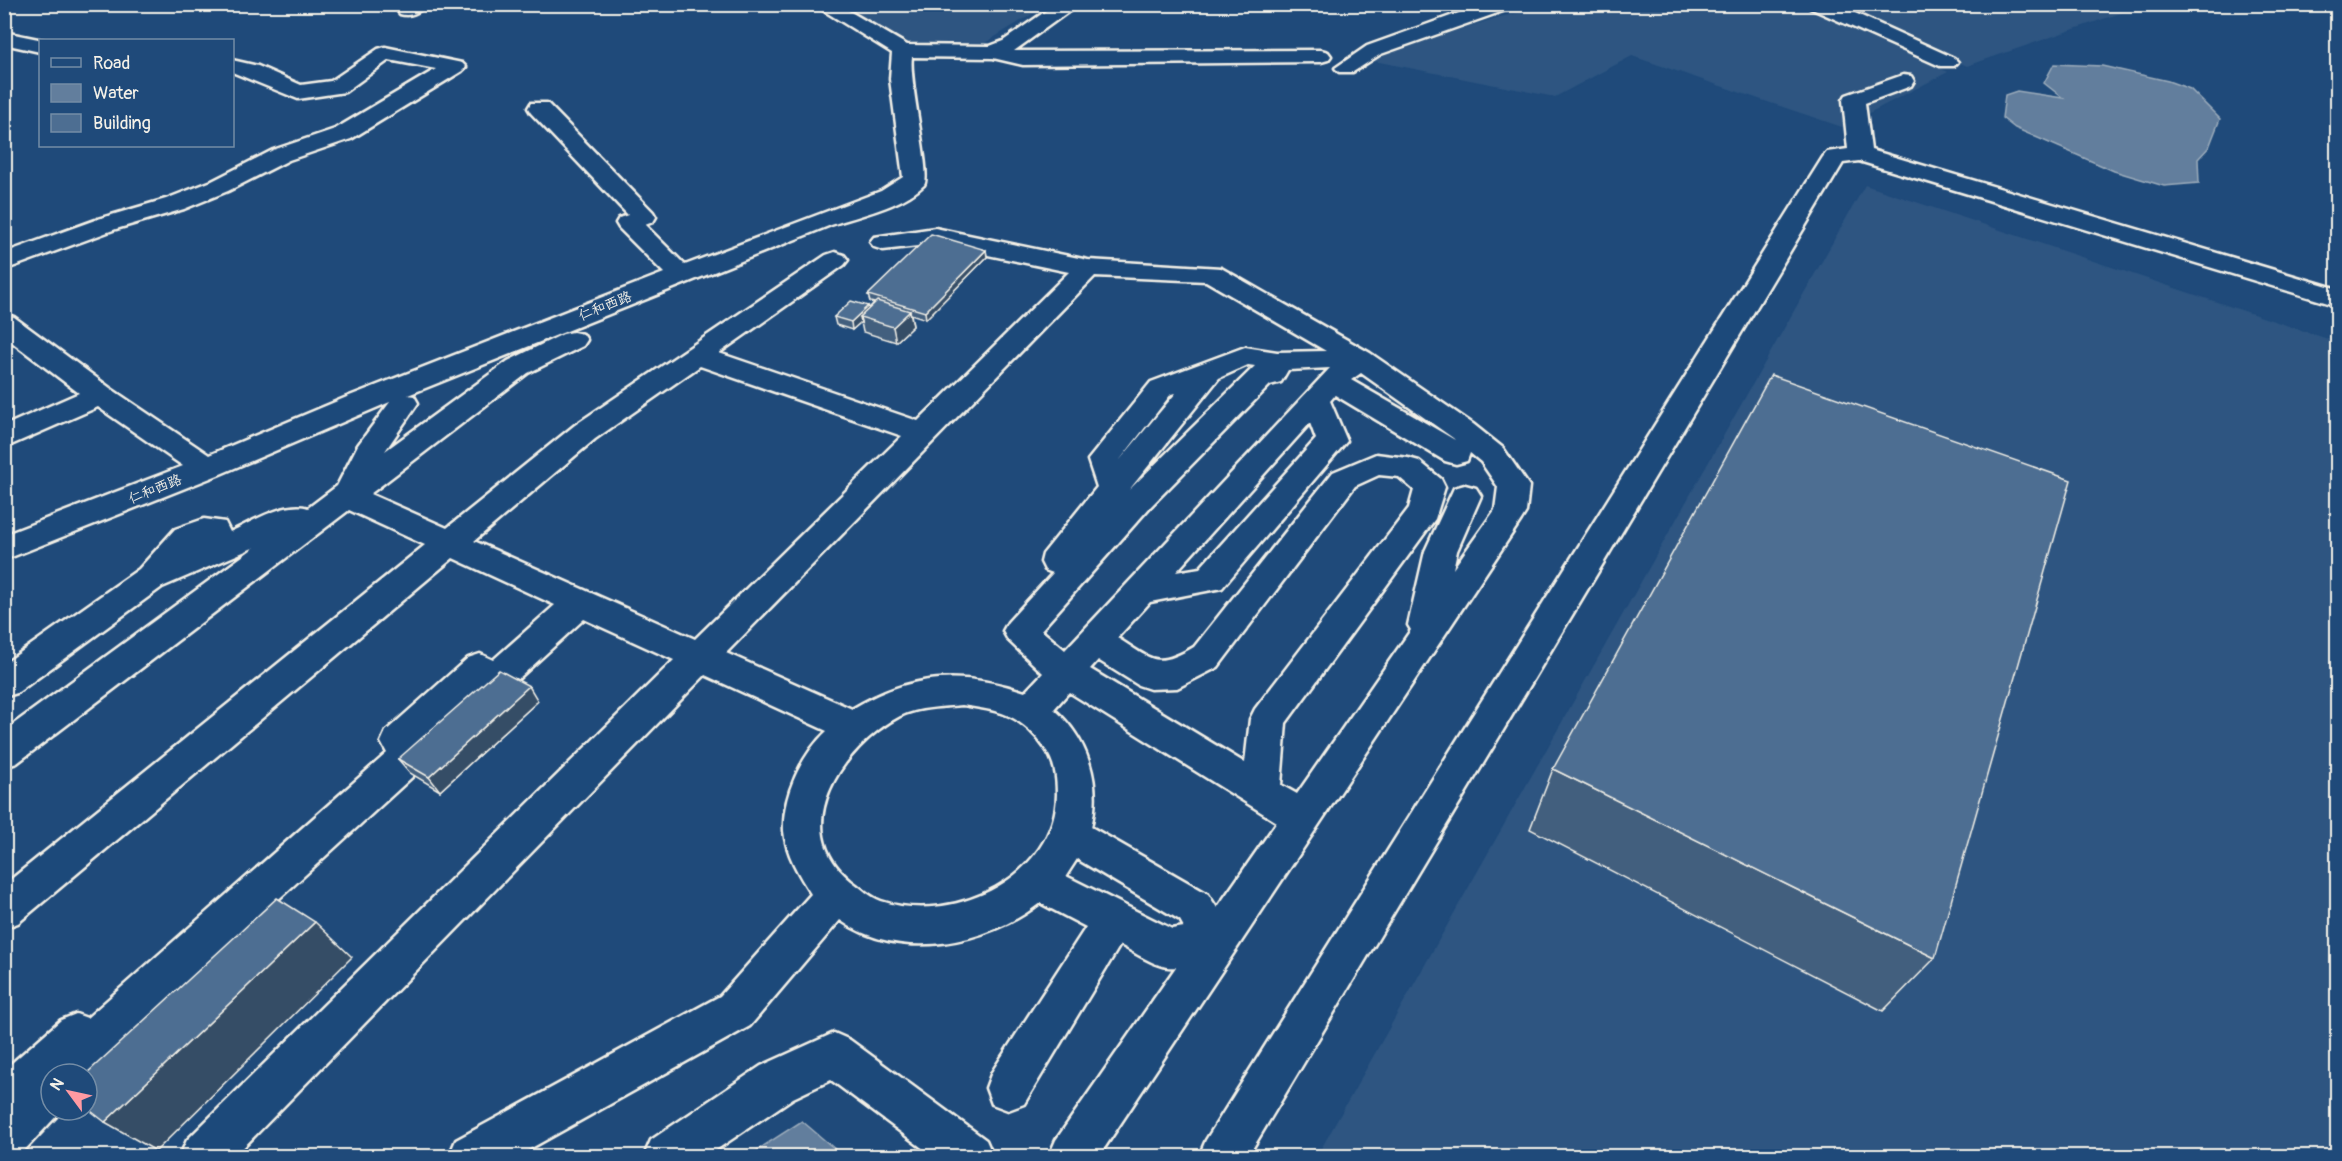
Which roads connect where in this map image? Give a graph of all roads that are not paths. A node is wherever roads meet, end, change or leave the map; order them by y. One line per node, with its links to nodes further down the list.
1 (822, 4): 8 (street)
2 (1070, 4): 9 (street)
3 (1458, 4): 5 (street)
4 (1817, 4): 11 (street)
5 (1504, 5): 13 (street)
6 (4, 38): 7 (street)
7 (39, 46)
8 (903, 51): 9 (street); 20 (street, 仁和西路)
9 (993, 52): 10 (street)
10 (1320, 56)
11 (1947, 62)
12 (234, 66): 18 (street)
13 (1346, 68)
14 (1904, 81): 16 (street)
15 (539, 108): 20 (street)
16 (1860, 154): 21 (street); 69 (street)
17 (831, 249): 19 (street); 23 (street); 34 (street)
18 (4, 262)
19 (1088, 268): 24 (street); 30 (street)
20 (682, 276): 33 (street, 仁和西路)
21 (2337, 298)
22 (8, 330): 27 (street)
23 (697, 355): 30 (street); 36 (street)
24 (1360, 359): 25 (street); 26 (street); 29 (street)
25 (1277, 361): 40 (street); 40 (street)
26 (1324, 390): 32 (street); 39 (street); 39 (street)
27 (100, 395): 31 (street); 33 (street)
28 (404, 403): 34 (street)
29 (1449, 421): 32 (street); 38 (street)
30 (924, 433): 44 (street)
31 (4, 438)
32 (1456, 454): 35 (street)
33 (207, 468): 37 (street, 仁和西路)
34 (346, 496): 36 (street); 47 (street); 50 (street)
35 (1465, 496): 38 (street); 43 (street)
36 (451, 543): 41 (street); 56 (street)
37 (4, 548)
38 (1478, 559): 43 (street)
39 (1140, 591): 42 (street)
40 (1047, 601): 46 (street)
41 (581, 602): 44 (street); 59 (street)
42 (1094, 641): 46 (street); 51 (street)
43 (1421, 641): 52 (street)
44 (701, 657): 49 (street); 64 (street)
45 (480, 668): 61 (street)
46 (1066, 672): 48 (street); 51 (street)
47 (4, 683)
48 (1030, 711): 49 (street); 53 (street)
49 (855, 726): 55 (street)
50 (4, 752)
51 (1261, 792): 52 (street)
52 (1301, 817): 58 (street)
53 (1070, 835): 54 (street); 58 (street)
54 (1038, 882): 55 (street); 57 (street)
55 (835, 896): 65 (street)
56 (4, 910)
57 (1113, 920): 58 (street); 60 (street)
58 (1216, 941): 68 (street)
59 (76, 1062)
60 (1008, 1088)
61 (4, 1100)
62 (39, 1102): 63 (street)
63 (4, 1139)
64 (203, 1156)
65 (472, 1156)
66 (667, 1156): 67 (street)
67 (970, 1156)
68 (1072, 1156)
69 (1222, 1156)

